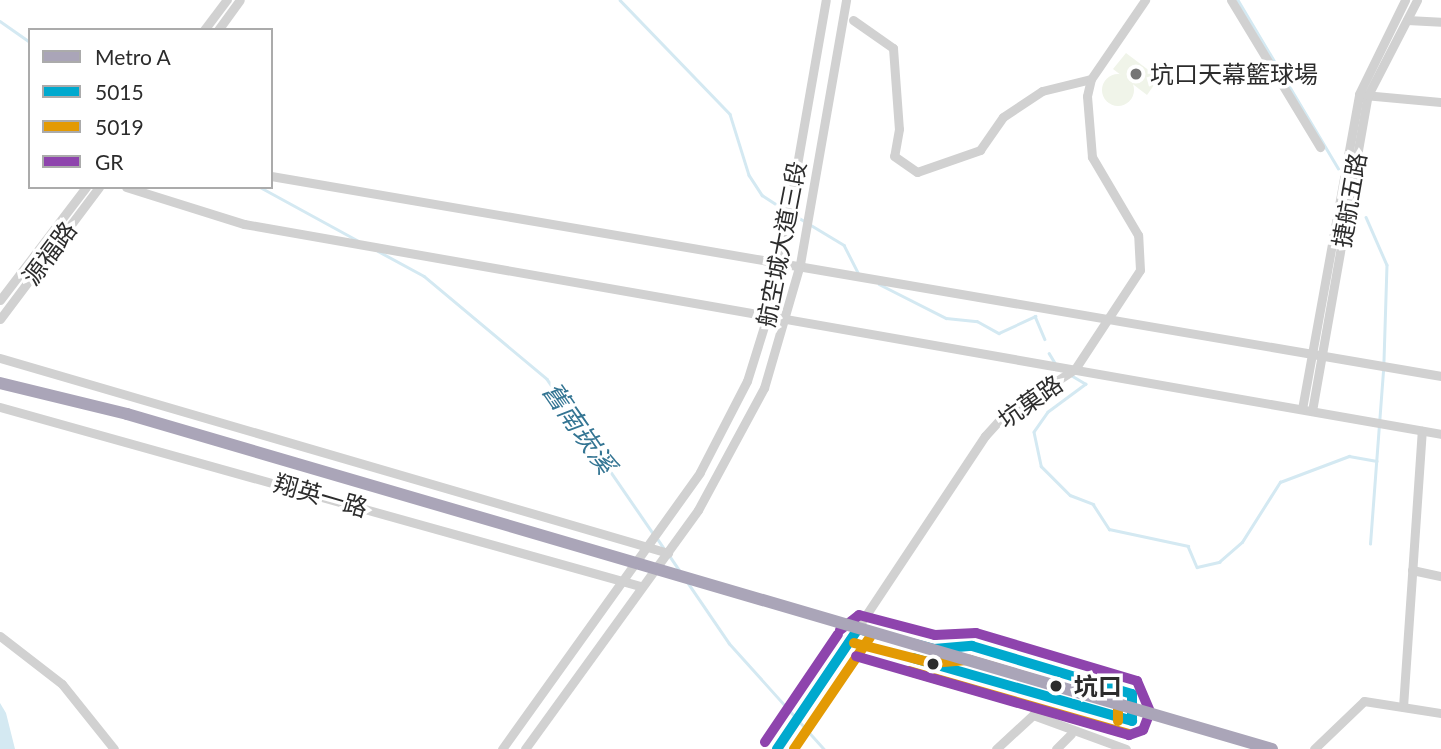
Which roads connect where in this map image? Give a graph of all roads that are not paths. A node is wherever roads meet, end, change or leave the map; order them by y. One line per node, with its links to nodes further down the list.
1 (227, 0): 12 (street)
2 (240, 0): 13 (street)
3 (826, 0): 22 (street, 航空城大道三段)
4 (846, 0): 23 (street, 航空城大道三段)
5 (1145, 0): 14 (street)
6 (1231, 0): 17 (street)
7 (1405, 0): 15 (street, 捷航五路)
8 (1417, 0): 10 (street, 捷航五路)
9 (853, 20): 14 (street)
10 (1407, 20): 11 (street); 15 (street, 捷航五路)
11 (1441, 22)
12 (206, 28)
13 (219, 28)
14 (1091, 79): 28 (street, 坑菓路)
15 (1364, 95): 16 (street); 29 (street, 捷航五路)
16 (1441, 102)
17 (1320, 147)
18 (273, 176): 22 (street)
19 (84, 189): 24 (street, 源福路)
20 (97, 189): 26 (street, 源福路)
21 (132, 189): 25 (street)
22 (780, 261): 23 (street); 25 (street, 航空城大道三段)
23 (800, 264): 27 (street, 航空城大道三段); 28 (street)
24 (0, 300)
25 (769, 316): 27 (street); 37 (street, 航空城大道三段)
26 (0, 318)
27 (788, 319): 31 (street); 38 (street, 航空城大道三段)
28 (1110, 320): 29 (street); 31 (street, 坑菓路)
29 (1317, 356): 32 (street); 34 (street, 捷航五路)
30 (0, 358): 37 (street, 翔英一路)
31 (1075, 369): 34 (street); 50 (street, 坑菓路)
32 (1441, 376)
33 (0, 407): 41 (street, 翔英一路)
34 (1307, 410): 35 (street)
35 (1422, 431): 36 (street); 39 (street)
36 (1441, 434)
37 (648, 548): 38 (street, 翔英一路); 41 (street, 航空城大道三段)
38 (668, 553): 42 (street, 航空城大道三段)
39 (1412, 570): 40 (street); 44 (street)
40 (1441, 576)
41 (621, 584): 42 (street, 翔英一路); 48 (street, 航空城大道三段)
42 (640, 586): 49 (street, 航空城大道三段)
43 (0, 636): 47 (street)
44 (1403, 707): 45 (street); 54 (street)
45 (1441, 713)
46 (1071, 734): 51 (street); 52 (street); 53 (street)
47 (114, 749)
48 (502, 749)
49 (525, 749)
50 (777, 749)
51 (996, 749)
52 (1056, 749)
53 (1126, 749)
54 (1314, 749)

